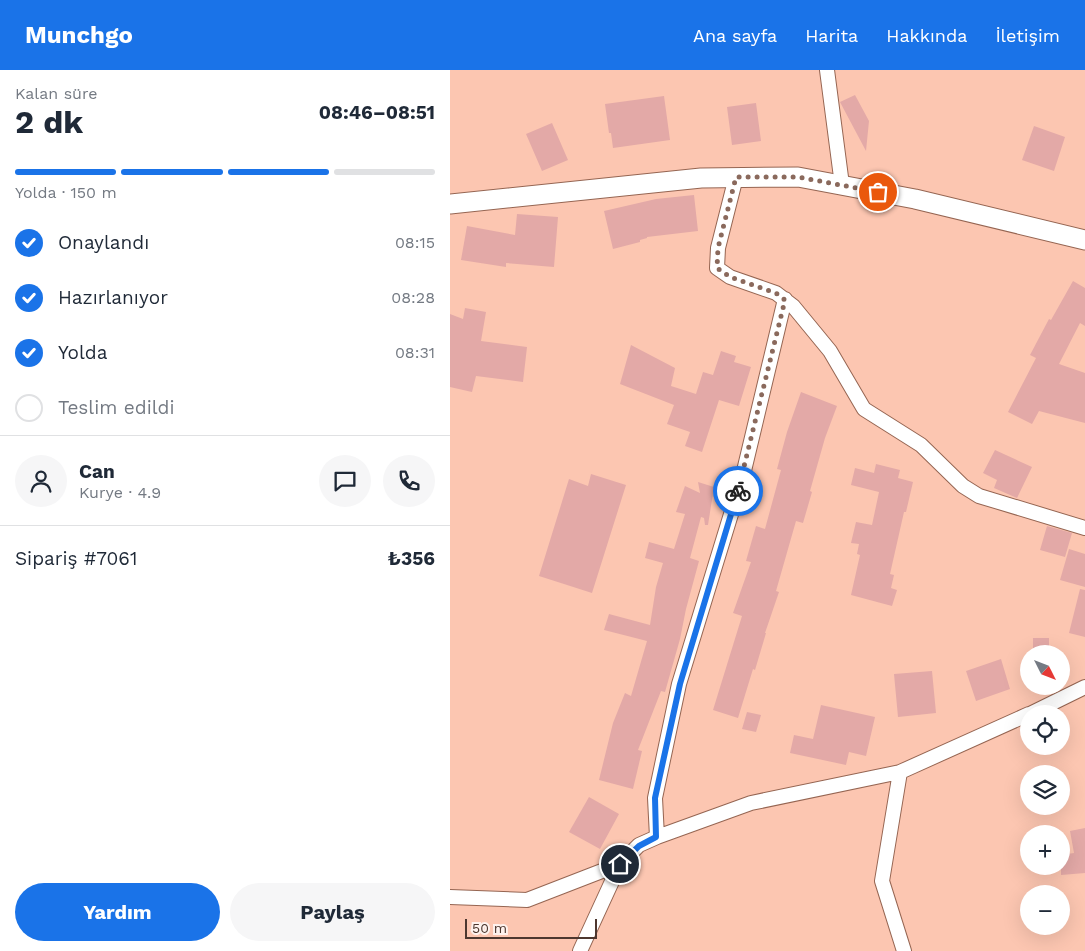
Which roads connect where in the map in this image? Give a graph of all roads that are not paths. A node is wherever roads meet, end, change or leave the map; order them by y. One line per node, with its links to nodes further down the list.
1 (828, 70): 3 (street)
2 (736, 177): 3 (street); 4 (street); 6 (street)
3 (842, 185): 5 (street)
4 (450, 204)
5 (1085, 240)
6 (785, 300): 7 (street); 12 (street)
7 (1085, 528)
8 (1085, 687): 9 (street)
9 (1048, 705)
10 (1020, 718): 11 (street)
11 (900, 772): 12 (street); 16 (street)
12 (656, 837): 13 (street)
13 (620, 864): 14 (street); 15 (street)
14 (450, 897)
15 (580, 951)
16 (904, 951)

